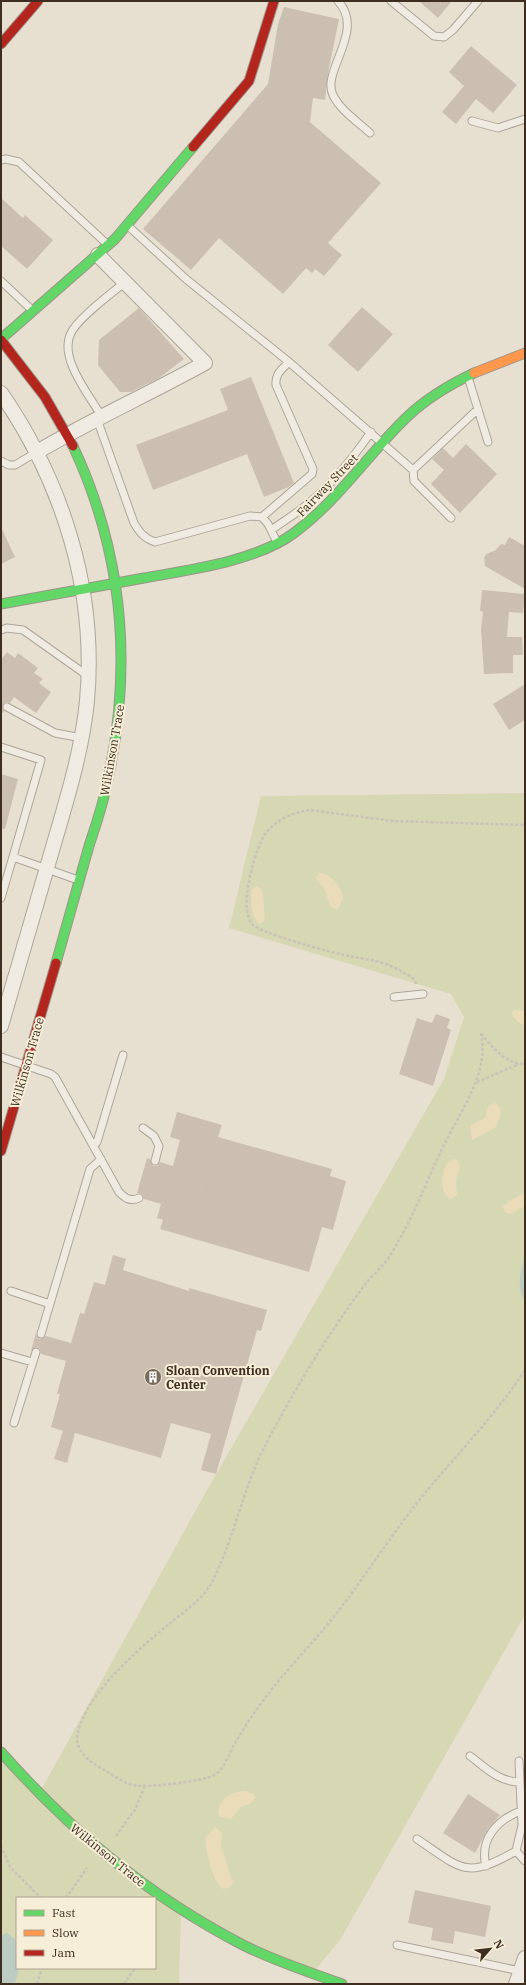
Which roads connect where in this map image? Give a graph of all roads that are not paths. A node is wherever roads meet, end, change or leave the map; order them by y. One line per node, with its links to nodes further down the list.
1 (38, 1): 6 (street)
2 (274, 1): 11 (street)
3 (338, 1): 9 (lane)
4 (391, 1): 5 (lane)
5 (478, 1)
6 (1, 44)
7 (525, 119): 8 (lane)
8 (472, 121)
9 (370, 133)
10 (1, 160): 12 (lane)
11 (127, 225): 12 (street); 19 (lane)
12 (109, 245): 13 (street)
13 (98, 255): 15 (street); 16 (street)
14 (1, 281): 16 (lane)
15 (124, 282): 23 (lane); 23 (street)
16 (33, 311): 17 (street)
17 (1, 340): 25 (street, Wilkinson Trace)
18 (525, 353): 20 (street, Fairway Street)
19 (289, 362): 24 (lane); 31 (lane)
20 (467, 375): 22 (lane); 26 (street, Fairway Street)
21 (1, 393): 28 (street)
22 (478, 409): 27 (lane); 30 (lane)
23 (99, 418): 25 (street); 31 (lane)
24 (371, 432): 26 (lane); 33 (lane)
25 (67, 434): 28 (street); 35 (street, Wilkinson Trace)
26 (384, 442): 30 (lane); 34 (street, Fairway Street)
27 (488, 442)
28 (37, 452): 29 (lane); 36 (street)
29 (1, 461)
30 (413, 470): 32 (lane)
31 (262, 517): 33 (lane)
32 (451, 518)
33 (271, 530): 34 (lane)
34 (277, 543): 35 (street, Fairway Street)
35 (116, 584): 36 (street, Fairway Street); 45 (street, Wilkinson Trace)
36 (83, 590): 37 (street, Fairway Street); 39 (street)
37 (1, 604)
38 (1, 630): 39 (lane)
39 (88, 676): 41 (street)
40 (7, 707): 41 (lane)
41 (82, 738): 44 (street)
42 (1, 747): 43 (lane)
43 (13, 857): 44 (lane); 46 (lane)
44 (47, 869): 45 (lane); 49 (street)
45 (80, 881): 52 (street, Wilkinson Trace)
46 (1, 898)
47 (421, 994): 48 (lane)
48 (394, 997)
49 (1, 1026)
50 (123, 1055): 54 (lane)
51 (1, 1057): 52 (lane)
52 (26, 1064): 54 (lane); 55 (street, Wilkinson Trace)
53 (143, 1128): 57 (lane)
54 (94, 1146): 56 (lane)
55 (1, 1151)
56 (101, 1159): 58 (lane); 60 (lane)
57 (155, 1161)
58 (139, 1198)
59 (11, 1291): 60 (lane)
60 (50, 1304): 61 (lane)
61 (41, 1334)
62 (36, 1352): 64 (lane)
63 (1, 1353): 64 (lane)
64 (32, 1362): 65 (lane)
65 (14, 1423)
66 (1, 1752): 77 (street, Wilkinson Trace)
67 (470, 1756): 69 (lane)
68 (519, 1761): 69 (lane)
69 (520, 1782): 70 (lane)
70 (521, 1811): 72 (lane); 74 (lane)
71 (417, 1839): 74 (lane)
72 (516, 1851): 73 (lane); 74 (lane)
73 (525, 1861)
74 (486, 1866)
75 (397, 1945): 76 (lane)
76 (521, 1971)
77 (342, 1984)

